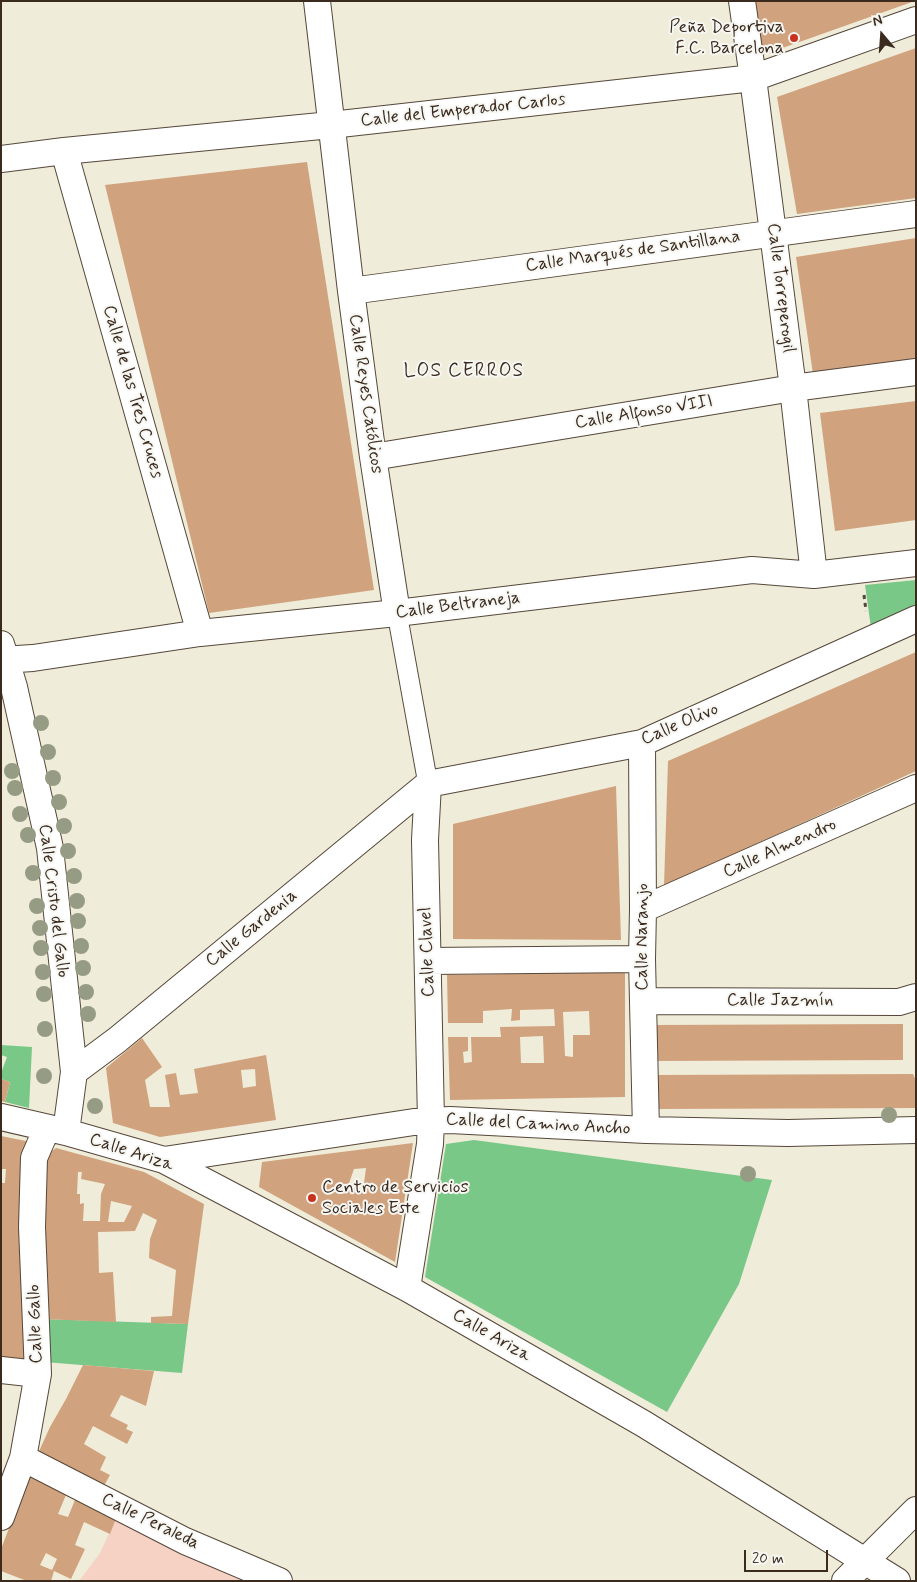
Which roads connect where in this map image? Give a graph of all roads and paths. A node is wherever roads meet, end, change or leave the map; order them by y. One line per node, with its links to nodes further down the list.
1 (317, 1): 5 (street, Calle Reyes Católicos)
2 (742, 1): 4 (street, Calle Torreperogil)
3 (916, 20): 4 (street, Calle del Emperador Carlos)
4 (753, 78): 5 (street, Calle del Emperador Carlos); 9 (street, Calle Torreperogil)
5 (331, 125): 6 (street, Calle del Emperador Carlos); 10 (street, Calle Reyes Católicos)
6 (64, 151): 7 (street, Calle del Emperador Carlos); 20 (street, Calle de las Tres Cruces)
7 (1, 159)
8 (916, 214): 9 (street, Calle Marqués de Santillana)
9 (773, 232): 10 (street, Calle Marqués de Santillana); 12 (street, Calle Torreperogil)
10 (351, 291): 13 (street, Calle Reyes Católicos)
11 (916, 372): 12 (street, Calle Alfonso VIII)
12 (793, 388): 13 (street, Calle Alfonso VIII); 15 (street, Calle Torreperogil)
13 (373, 456): 18 (street, Calle Reyes Católicos)
14 (916, 563): 15 (street, Calle Beltraneja)
15 (814, 575): 18 (street, Calle Beltraneja)
16 (864, 594): 17 (path)
17 (866, 612)
18 (397, 613): 20 (street, Calle Beltraneja); 23 (street, Calle Reyes Católicos)
19 (916, 619): 22 (street, Calle Olivo)
20 (200, 633): 21 (street, Calle Beltraneja)
21 (3, 654): 30 (street, Calle Cristo del Gallo)
22 (642, 743): 23 (street, Calle Olivo); 25 (street, Calle Naranjo)
23 (428, 784): 27 (street, Calle Clavel); 30 (street, Calle Gardenia)
24 (916, 788): 25 (street, Calle Almendro)
25 (643, 909): 26 (street, Calle Naranjo)
26 (642, 959): 27 (street); 29 (street, Calle Naranjo)
27 (428, 960): 32 (street, Calle Clavel)
28 (916, 997): 29 (street, Calle Jazmín)
29 (643, 1001): 34 (street, Calle Naranjo)
30 (74, 1072): 33 (street, Calle Cristo del Gallo)
31 (1, 1117): 33 (street, Calle Ariza)
32 (432, 1121): 34 (street, Calle del Camino Ancho); 36 (street, Calle del Camino Ancho); 37 (street, Calle Clavel)
33 (57, 1130): 36 (street, Calle Ariza); 39 (street, Calle Gallo)
34 (646, 1130): 35 (street, Calle del Camino Ancho)
35 (916, 1130)
36 (164, 1160): 37 (street, Calle Ariza)
37 (407, 1288): 43 (street, Calle Ariza)
38 (1, 1370): 39 (street)
39 (38, 1374): 40 (street, Calle Gallo)
40 (23, 1458): 42 (street, Calle Gallo); 44 (street, Calle Peraleda)
41 (916, 1510): 43 (street)
42 (1, 1517)
43 (864, 1560): 45 (street); 46 (street, Calle Ariza)
44 (279, 1581)
45 (845, 1581)
46 (897, 1581)

